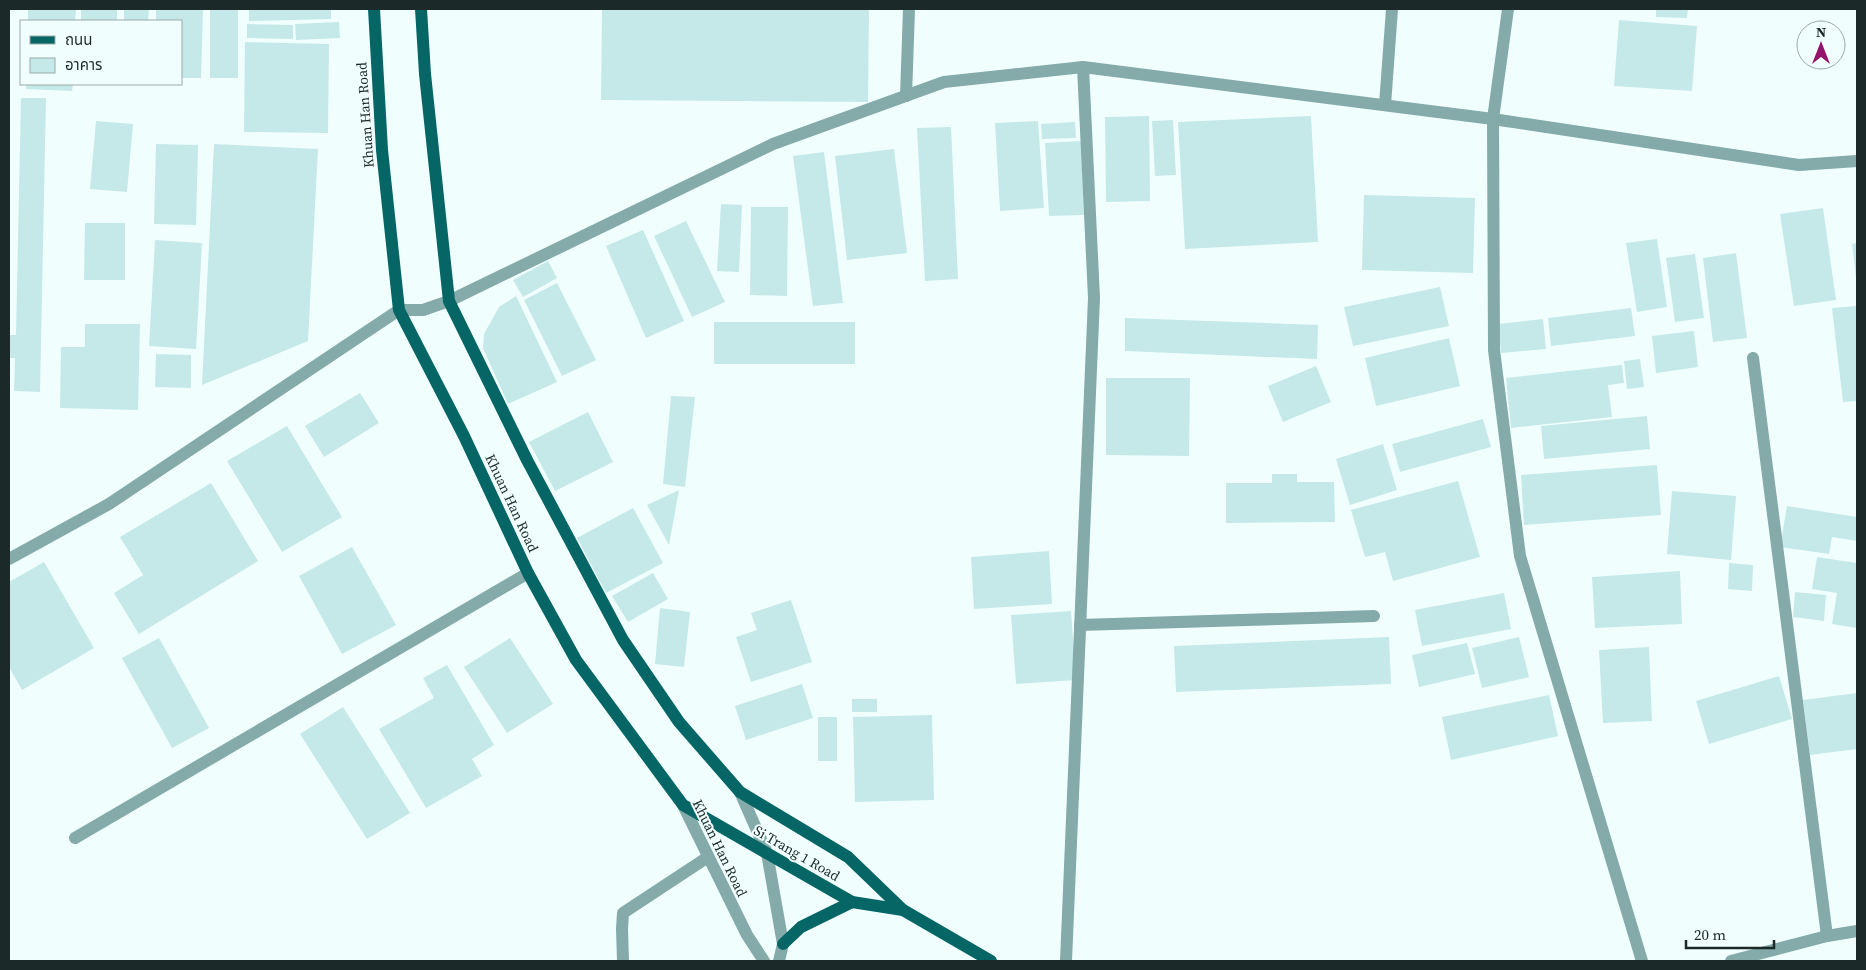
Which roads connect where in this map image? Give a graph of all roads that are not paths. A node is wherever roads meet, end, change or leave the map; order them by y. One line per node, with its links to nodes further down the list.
1 (374, 9): 12 (main road, Khuan Han Road)
2 (421, 9): 11 (main road)
3 (909, 9): 7 (street)
4 (1392, 9): 8 (street)
5 (1508, 9): 9 (street)
6 (1084, 67): 7 (street); 8 (street); 17 (street)
7 (906, 96): 11 (street)
8 (1385, 105): 9 (street)
9 (1493, 119): 10 (street); 33 (street)
10 (1857, 161)
11 (449, 301): 12 (street); 18 (main road)
12 (398, 310): 14 (street); 15 (main road, Khuan Han Road)
13 (1753, 358): 26 (street)
14 (9, 559)
15 (528, 573): 19 (main road, Khuan Han Road); 20 (street)
16 (1374, 616): 17 (street)
17 (1080, 626): 32 (street)
18 (740, 792): 21 (street); 24 (main road, Si Trang 1 Road)
19 (682, 804): 21 (main road, Si Trang 1 Road); 22 (street, Khuan Han Road)
20 (75, 838)
21 (767, 854): 23 (main road, Si Trang 1 Road); 27 (street)
22 (708, 857): 28 (street); 29 (street, Khuan Han Road)
23 (852, 902): 24 (main road, Si Trang 1 Road); 27 (main road)
24 (903, 910): 31 (main road, Si Trang 1 Road)
25 (1857, 931): 26 (street)
26 (1827, 936): 34 (street)
27 (784, 944): 30 (street)
28 (623, 961)
29 (764, 961)
30 (779, 961)
31 (991, 961)
32 (1066, 961)
33 (1642, 961)
34 (1731, 961)

